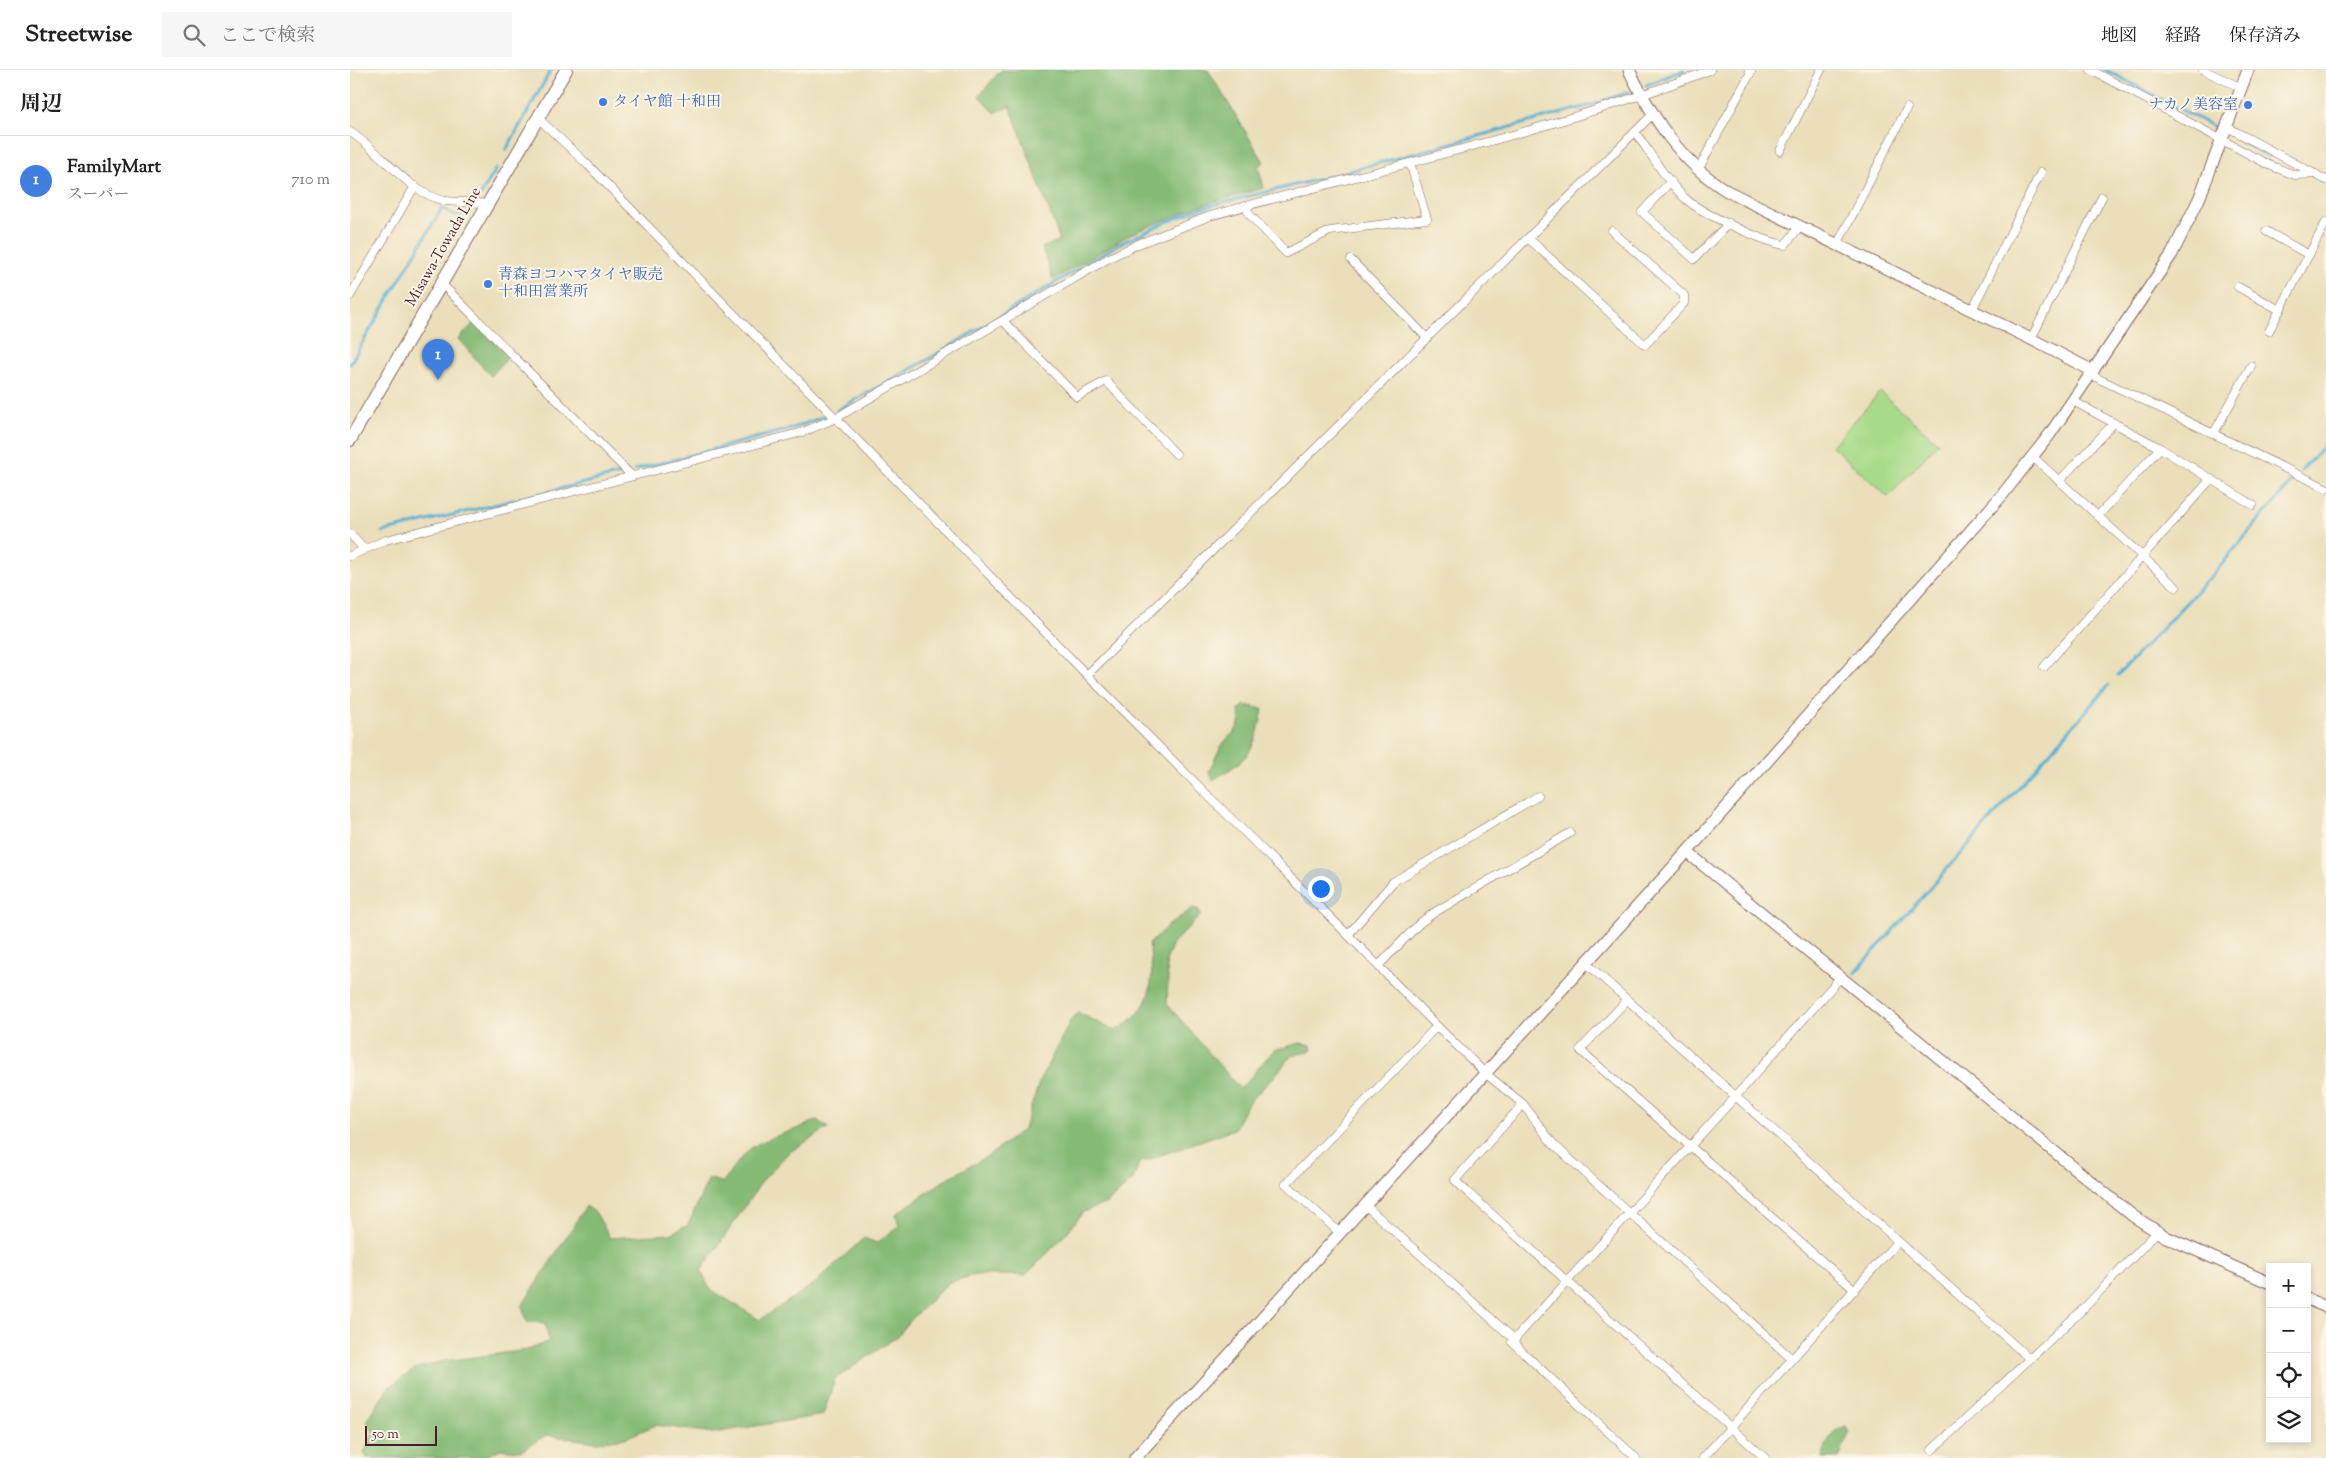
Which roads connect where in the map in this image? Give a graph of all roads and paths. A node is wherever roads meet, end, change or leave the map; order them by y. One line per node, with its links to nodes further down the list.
1 (566, 70): 13 (main road, Misawa-Towada Line)
2 (1629, 70): 10 (street)
3 (1710, 70): 10 (street)
4 (1749, 70): 20 (street)
5 (1821, 70): 18 (street)
6 (2091, 70): 17 (street)
7 (2203, 70): 9 (street)
8 (2248, 70): 9 (street)
9 (2242, 88): 14 (street)
10 (1642, 96): 12 (street); 19 (street)
11 (1907, 108): 35 (street)
12 (1652, 115): 16 (street); 20 (street)
13 (538, 118): 27 (main road, Misawa-Towada Line); 50 (street)
14 (2227, 127): 17 (street); 22 (street)
15 (350, 132): 25 (street)
16 (1635, 132): 24 (street); 34 (street)
17 (2222, 140): 22 (street); 48 (street)
18 (1780, 151)
19 (1410, 163): 28 (street); 28 (street)
20 (1698, 170): 31 (street)
21 (2041, 172): 41 (street)
22 (2316, 174): 23 (street)
23 (2326, 180)
24 (1671, 181): 30 (street); 30 (street)
25 (415, 186): 27 (street); 40 (street)
26 (2102, 198): 46 (street)
27 (487, 205): 38 (main road, Misawa-Towada Line)
28 (1246, 206): 43 (street)
29 (2326, 222): 36 (street)
30 (1729, 223): 31 (street)
31 (1800, 226): 35 (street)
32 (1612, 231): 34 (street)
33 (2266, 231): 36 (street)
34 (1529, 239): 45 (street)
35 (1837, 245): 41 (street)
36 (2309, 254): 42 (street)
37 (1351, 260): 45 (street)
38 (442, 284): 53 (main road, Misawa-Towada Line); 57 (street)
39 (2238, 287): 42 (street)
40 (350, 296)
41 (1972, 310): 46 (street)
42 (2280, 310): 44 (street)
43 (1004, 322): 50 (street); 55 (street)
44 (2269, 331)
45 (1427, 338): 69 (street)
46 (2031, 339): 48 (street)
47 (2251, 366): 52 (street)
48 (2092, 373): 49 (street); 52 (street)
49 (2073, 400): 51 (street); 56 (street)
50 (836, 418): 57 (street); 69 (street)
51 (2114, 423): 54 (street); 59 (street)
52 (2214, 433): 60 (street)
53 (350, 440)
54 (2160, 448): 58 (street); 62 (street)
55 (1176, 454)
56 (2032, 457): 59 (street); 72 (street)
57 (632, 476): 64 (street)
58 (2211, 479): 61 (street); 66 (street)
59 (2059, 480): 62 (street)
60 (2326, 488)
61 (2254, 505)
62 (2098, 516): 66 (street)
63 (350, 534): 64 (street)
64 (364, 549): 65 (street)
65 (350, 556)
66 (2142, 556): 67 (street); 68 (street)
67 (2176, 587)
68 (2044, 668)
69 (1087, 675): 73 (street)
70 (1538, 796): 73 (street)
71 (1570, 833): 75 (street)
72 (1686, 852): 74 (street); 76 (street)
73 (1348, 934): 75 (street)
74 (1586, 963): 77 (street); 79 (street)
75 (1379, 966): 78 (street)
76 (1840, 978): 80 (street); 85 (street)
77 (1627, 1000): 80 (street); 82 (street)
78 (1437, 1026): 79 (street); 86 (street)
79 (1485, 1073): 81 (street); 83 (street)
80 (1736, 1097): 82 (street); 87 (street)
81 (1522, 1104): 84 (street); 88 (street)
82 (1691, 1145): 84 (street); 90 (street)
83 (1365, 1205): 86 (street); 93 (street)
84 (1629, 1213): 88 (street); 94 (street)
85 (2158, 1232): 89 (street); 95 (street)
86 (1340, 1233): 98 (street)
87 (1898, 1241): 90 (street); 95 (street)
88 (1569, 1281): 93 (street); 96 (street)
89 (2266, 1281)
90 (1855, 1290): 94 (street)
91 (2311, 1301): 92 (street)
92 (2326, 1307)
93 (1515, 1340): 99 (street)
94 (1792, 1359): 96 (street)
95 (2030, 1360): 97 (street)
96 (1732, 1426): 100 (street); 101 (street)
97 (1932, 1450)
98 (1135, 1458)
99 (1636, 1458)
100 (1703, 1458)
101 (1765, 1458)

